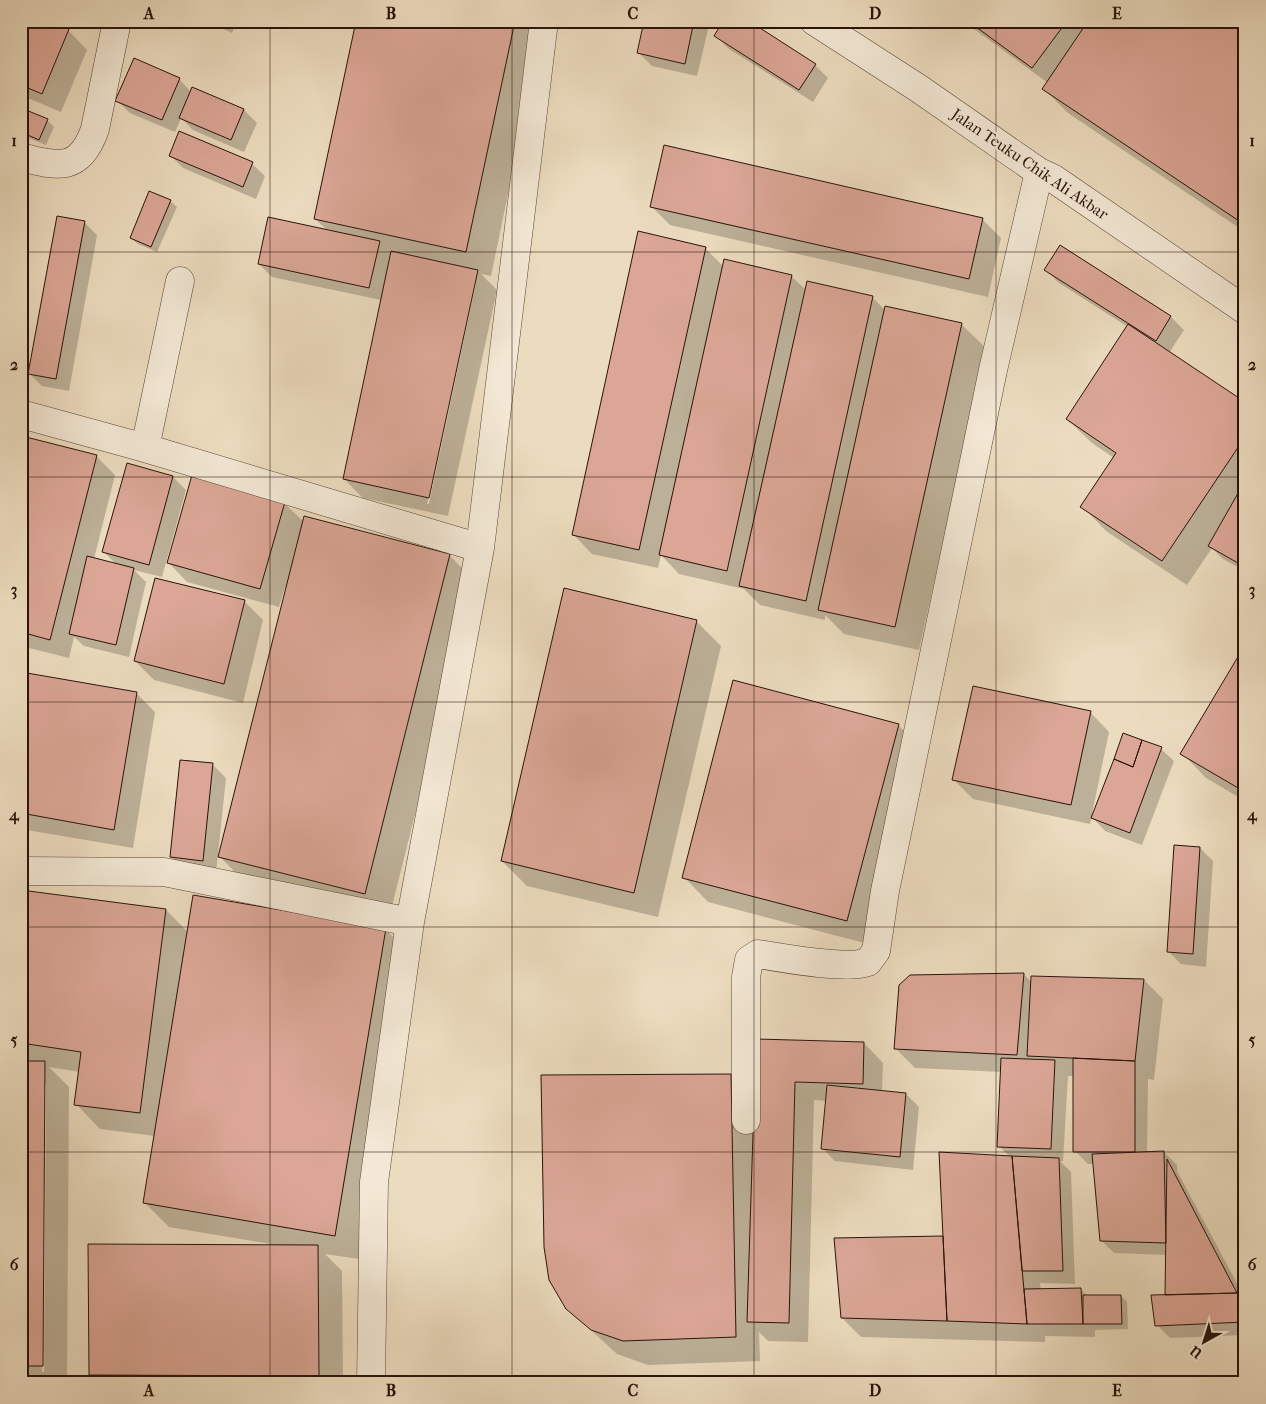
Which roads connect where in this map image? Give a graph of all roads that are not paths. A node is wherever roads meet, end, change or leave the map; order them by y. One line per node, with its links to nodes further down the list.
1 (117, 21): 4 (street)
2 (544, 21): 10 (street)
3 (814, 21): 5 (street, Jalan Teuku Chik Ali Akbar)
4 (21, 157)
5 (1039, 172): 7 (street, Jalan Teuku Chik Ali Akbar); 13 (street)
6 (180, 282): 9 (street)
7 (1245, 310)
8 (21, 414): 9 (street)
9 (145, 448): 10 (street)
10 (480, 548): 12 (street)
11 (21, 871): 12 (street)
12 (410, 922): 14 (street)
13 (746, 1120)
14 (371, 1383)

